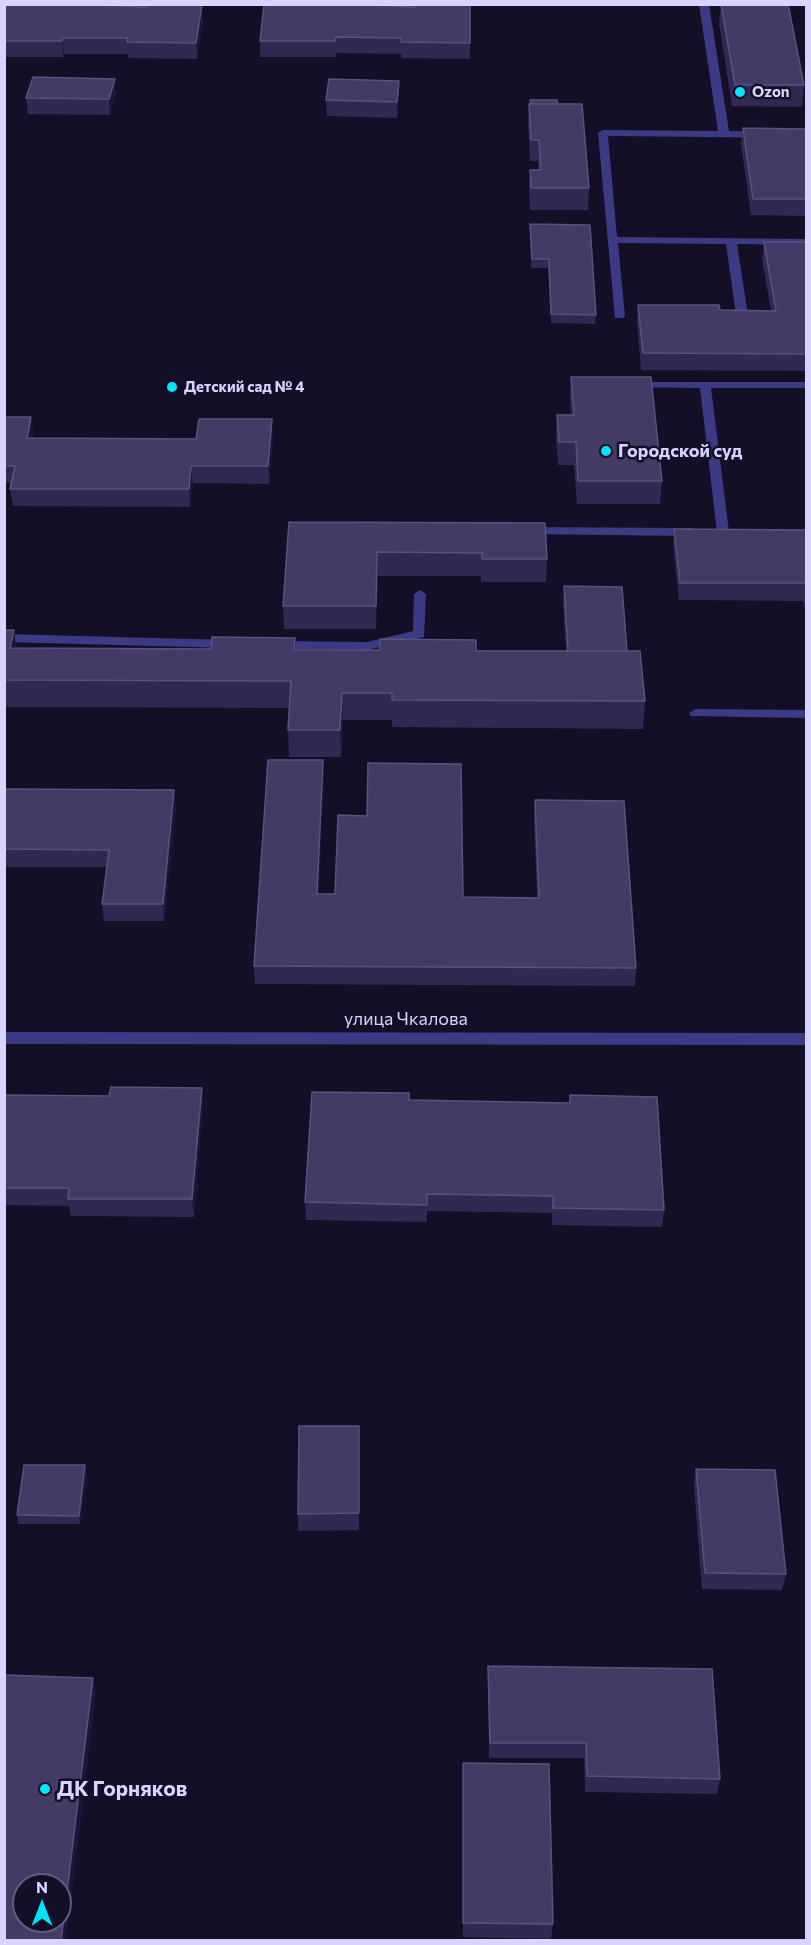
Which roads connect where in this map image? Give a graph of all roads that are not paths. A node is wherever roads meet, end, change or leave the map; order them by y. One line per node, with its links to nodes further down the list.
1 (704, 4): 2 (street)
2 (724, 134): 3 (street); 4 (street)
3 (807, 135)
4 (613, 240): 5 (street); 8 (street)
5 (731, 242): 6 (street); 7 (street)
6 (807, 242)
7 (742, 315)
8 (619, 316)
9 (615, 385): 10 (street)
10 (705, 385): 11 (street); 12 (street)
11 (807, 385)
12 (508, 531)
13 (420, 594): 14 (street)
14 (4, 638)
15 (696, 713): 16 (street)
16 (807, 714)
17 (4, 1038): 18 (street, улица Чкалова)
18 (807, 1039)

